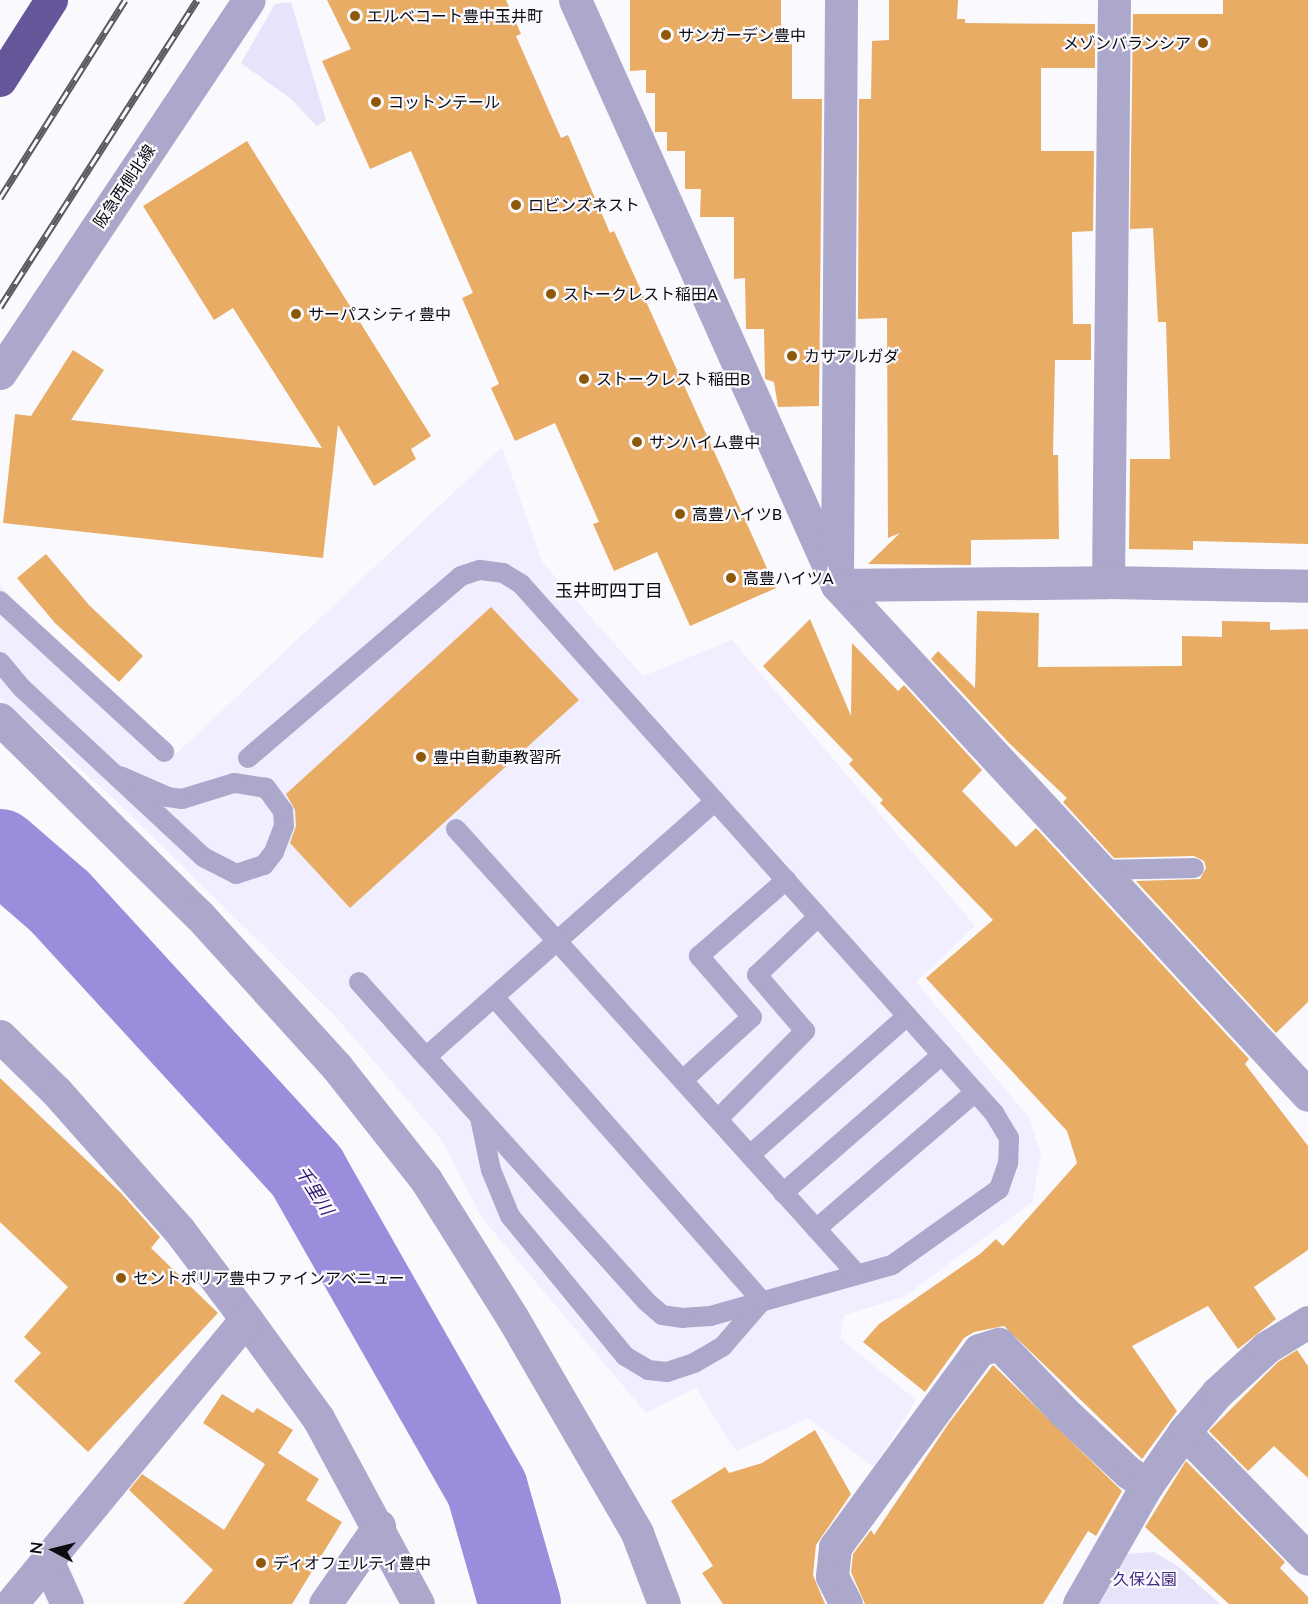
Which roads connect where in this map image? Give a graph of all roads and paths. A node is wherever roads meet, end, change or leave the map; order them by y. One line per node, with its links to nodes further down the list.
1 (51, 0): 6 (highway)
2 (249, 0): 7 (street, 阪急西側北線)
3 (575, 0): 9 (street)
4 (841, 0): 9 (street)
5 (1114, 0): 8 (street)
6 (0, 80)
7 (0, 373)
8 (1108, 582): 9 (street); 10 (street)
9 (837, 585): 20 (street)
10 (1308, 586)
11 (0, 601): 14 (lane)
12 (0, 662): 16 (lane)
13 (0, 719): 51 (street)
14 (164, 752)
15 (248, 758): 17 (lane)
16 (120, 776): 16 (lane)
17 (715, 801): 21 (lane); 23 (lane)
18 (456, 829): 23 (lane)
19 (1194, 868): 20 (lane)
20 (1098, 870): 32 (street)
21 (786, 880): 22 (lane); 30 (lane)
22 (818, 916): 26 (lane); 34 (lane)
23 (558, 940): 25 (lane); 30 (lane)
24 (359, 982): 29 (lane)
25 (494, 997): 29 (lane); 39 (lane)
26 (907, 1016): 28 (lane); 35 (lane)
27 (0, 1036): 40 (street)
28 (942, 1055): 31 (lane); 36 (lane)
29 (426, 1057): 33 (lane)
30 (683, 1080): 34 (lane)
31 (975, 1092): 37 (lane); 38 (lane)
32 (1308, 1095)
33 (479, 1116): 39 (lane); 39 (lane)
34 (718, 1119): 35 (lane)
35 (750, 1155): 36 (lane)
36 (783, 1193): 37 (lane)
37 (816, 1229): 38 (lane)
38 (856, 1274): 39 (lane)
39 (762, 1301)
40 (246, 1319): 44 (street); 46 (street)
41 (1308, 1322): 42 (street)
42 (1184, 1432): 43 (street); 45 (street)
43 (1147, 1485): 52 (street); 53 (street)
44 (378, 1526): 49 (street); 50 (street)
45 (1308, 1559)
46 (48, 1562): 47 (street); 48 (street)
47 (11, 1604)
48 (67, 1604)
49 (325, 1604)
50 (418, 1604)
51 (664, 1604)
52 (846, 1604)
53 (1079, 1604)

